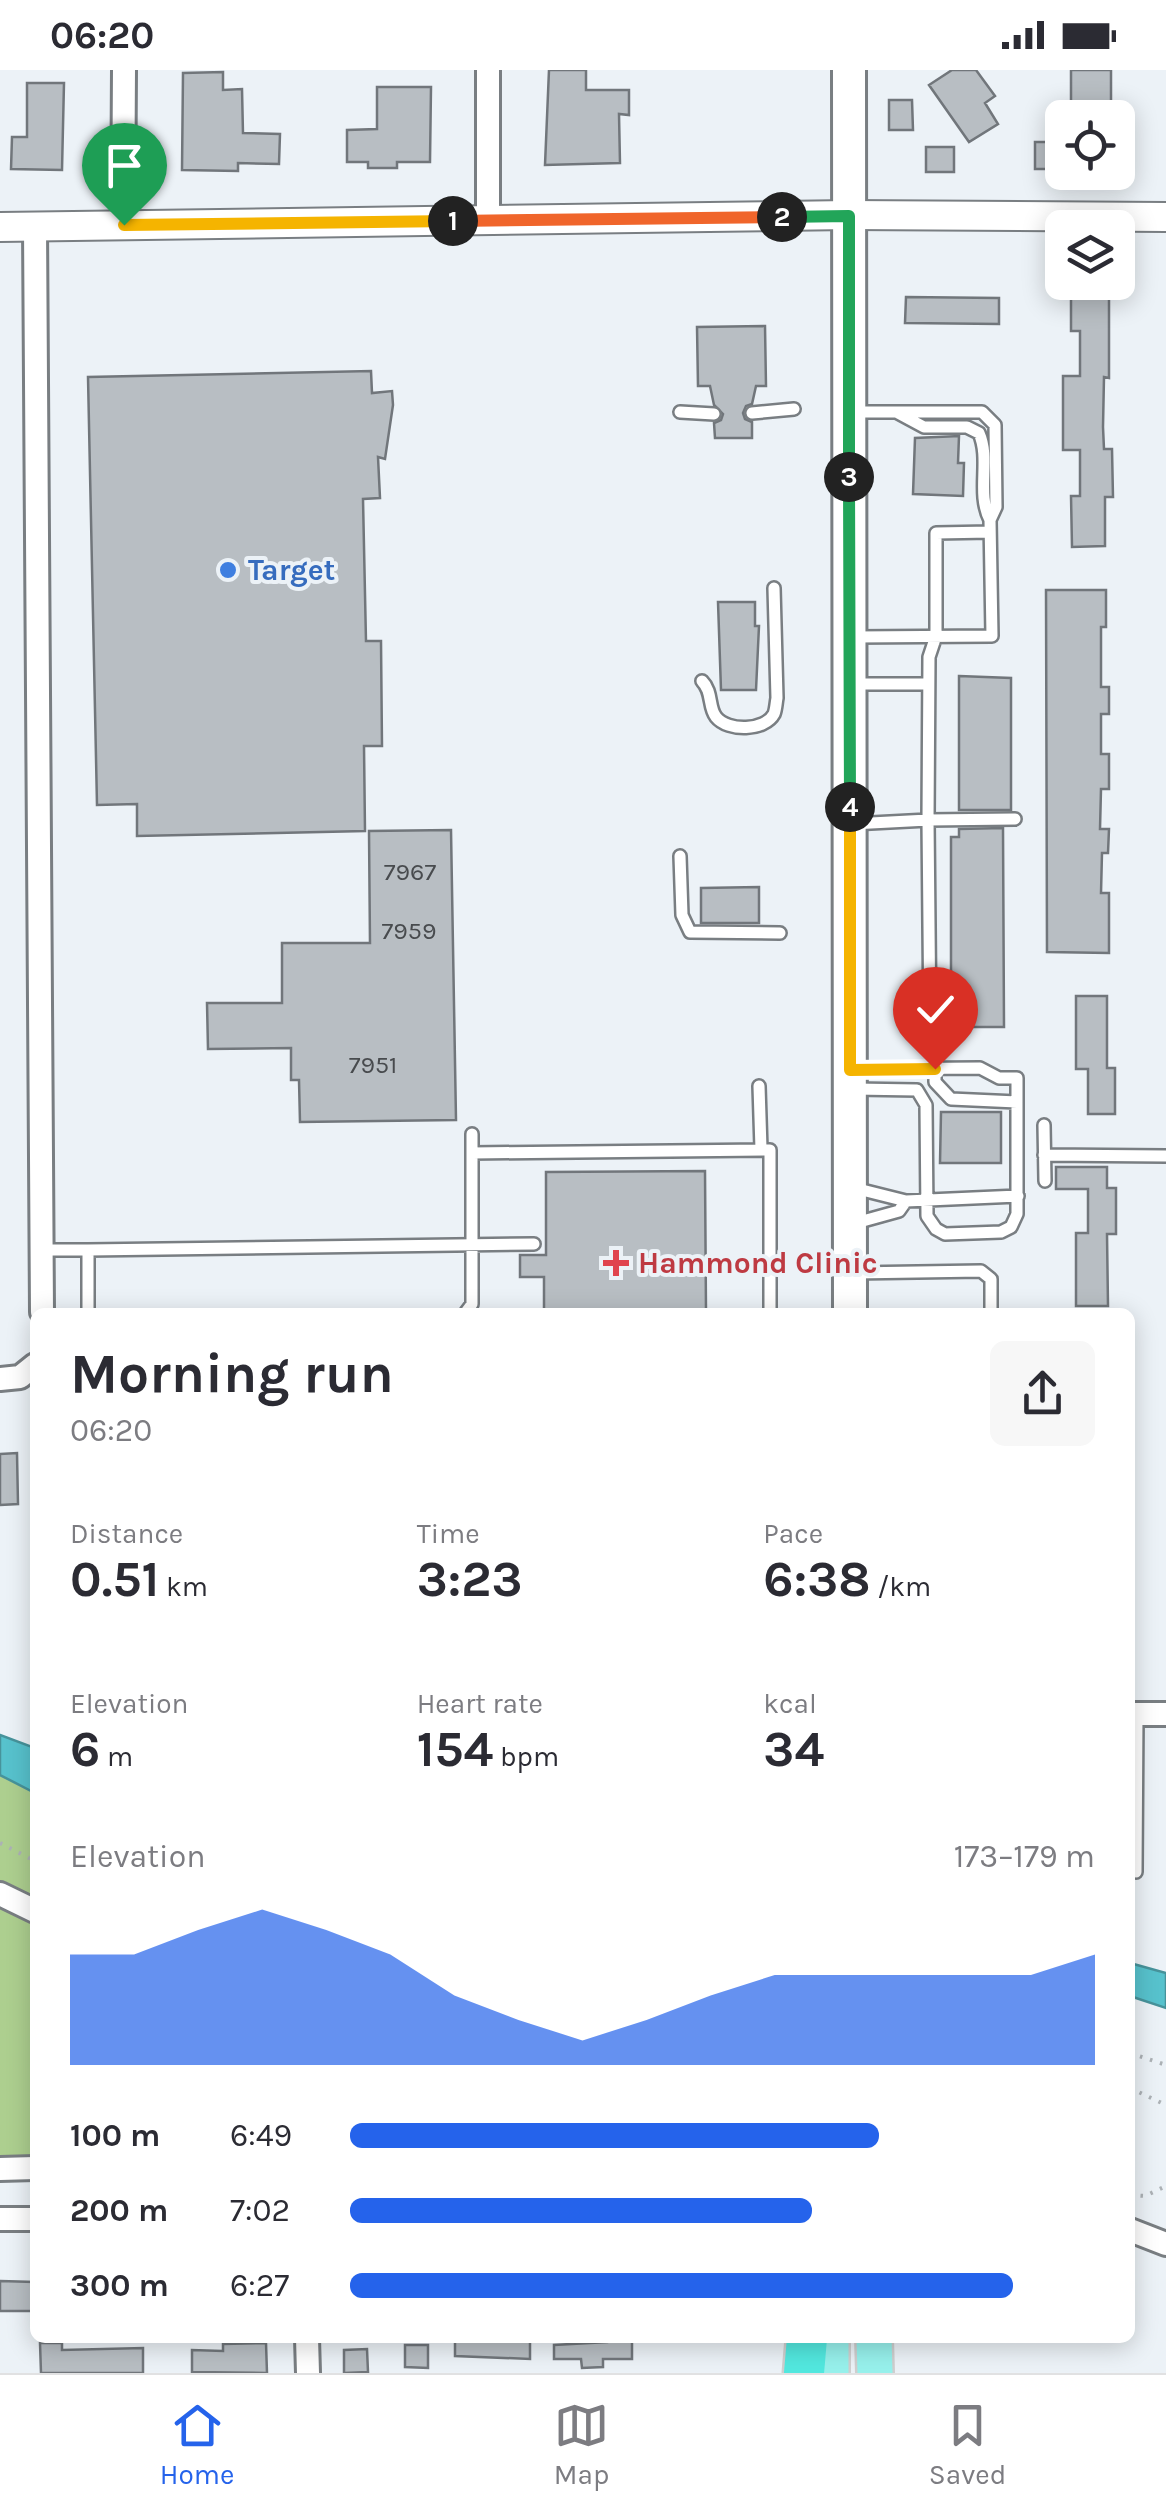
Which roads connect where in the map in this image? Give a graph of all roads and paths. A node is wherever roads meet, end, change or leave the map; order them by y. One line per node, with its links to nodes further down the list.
1 (124, 70): 7 (street)
2 (488, 70): 6 (street)
3 (849, 70): 4 (main road)
4 (849, 216): 5 (street); 6 (street); 13 (main road)
5 (1166, 217)
6 (488, 220): 7 (street)
7 (124, 225): 8 (street)
8 (35, 226): 9 (street); 47 (street)
9 (0, 227)
10 (794, 409): 12 (lane)
11 (680, 412): 15 (lane)
12 (752, 412)
13 (849, 412): 14 (lane); 19 (main road)
14 (898, 412): 16 (lane); 16 (lane)
15 (714, 414)
16 (990, 526): 18 (lane); 18 (lane)
17 (774, 588): 20 (lane)
18 (936, 636): 19 (lane); 22 (lane)
19 (850, 637): 21 (main road)
20 (702, 681)
21 (850, 684): 22 (lane); 25 (main road)
22 (928, 684): 23 (lane)
23 (928, 820): 24 (lane); 25 (lane); 28 (lane)
24 (1015, 820)
25 (850, 824): 30 (main road)
26 (680, 856): 27 (lane)
27 (780, 933)
28 (930, 1030)
29 (935, 1069): 30 (lane); 32 (lane); 32 (lane)
30 (850, 1079): 40 (main road); 42 (lane)
31 (759, 1086): 35 (lane)
32 (1017, 1102): 41 (lane)
33 (1044, 1125): 37 (lane)
34 (472, 1134): 36 (lane)
35 (761, 1149): 36 (lane); 53 (lane)
36 (472, 1153): 46 (lane)
37 (1044, 1155): 38 (lane); 39 (lane)
38 (1166, 1156)
39 (1044, 1181)
40 (850, 1187): 43 (lane); 44 (main road)
41 (1018, 1196): 42 (lane); 42 (lane)
42 (926, 1198): 43 (lane)
43 (906, 1201): 44 (lane)
44 (850, 1224): 49 (main road)
45 (534, 1244): 46 (lane)
46 (472, 1245): 48 (lane); 52 (lane)
47 (42, 1250): 48 (lane); 50 (street)
48 (88, 1250): 51 (lane)
49 (850, 1273): 54 (main road); 55 (lane)
50 (42, 1308)
51 (88, 1308)
52 (469, 1308)
53 (770, 1308)
54 (850, 1308)
55 (991, 1308)
56 (30, 1369): 57 (street)
57 (0, 1379)
58 (1135, 1714): 59 (street)
59 (1166, 1714)
60 (1135, 1793): 63 (lane)
61 (0, 1844): 62 (path)
62 (30, 1859)
63 (1136, 1872)
64 (0, 1894): 65 (street)
65 (30, 1909)
66 (1135, 2055): 67 (path)
67 (1166, 2066)
68 (1135, 2090): 69 (path)
69 (1166, 2105)
70 (0, 2168): 71 (street)
71 (30, 2168)
72 (1166, 2186): 73 (path)
73 (1135, 2195)
74 (30, 2219): 75 (street)
75 (0, 2220)
76 (1135, 2232): 77 (street)
77 (1166, 2244)
78 (307, 2343): 82 (street)
79 (807, 2343): 83 (highway)
80 (831, 2343): 84 (main road)
81 (874, 2343): 85 (main road)
82 (308, 2373)
83 (804, 2373)
84 (831, 2373)
85 (874, 2373)

